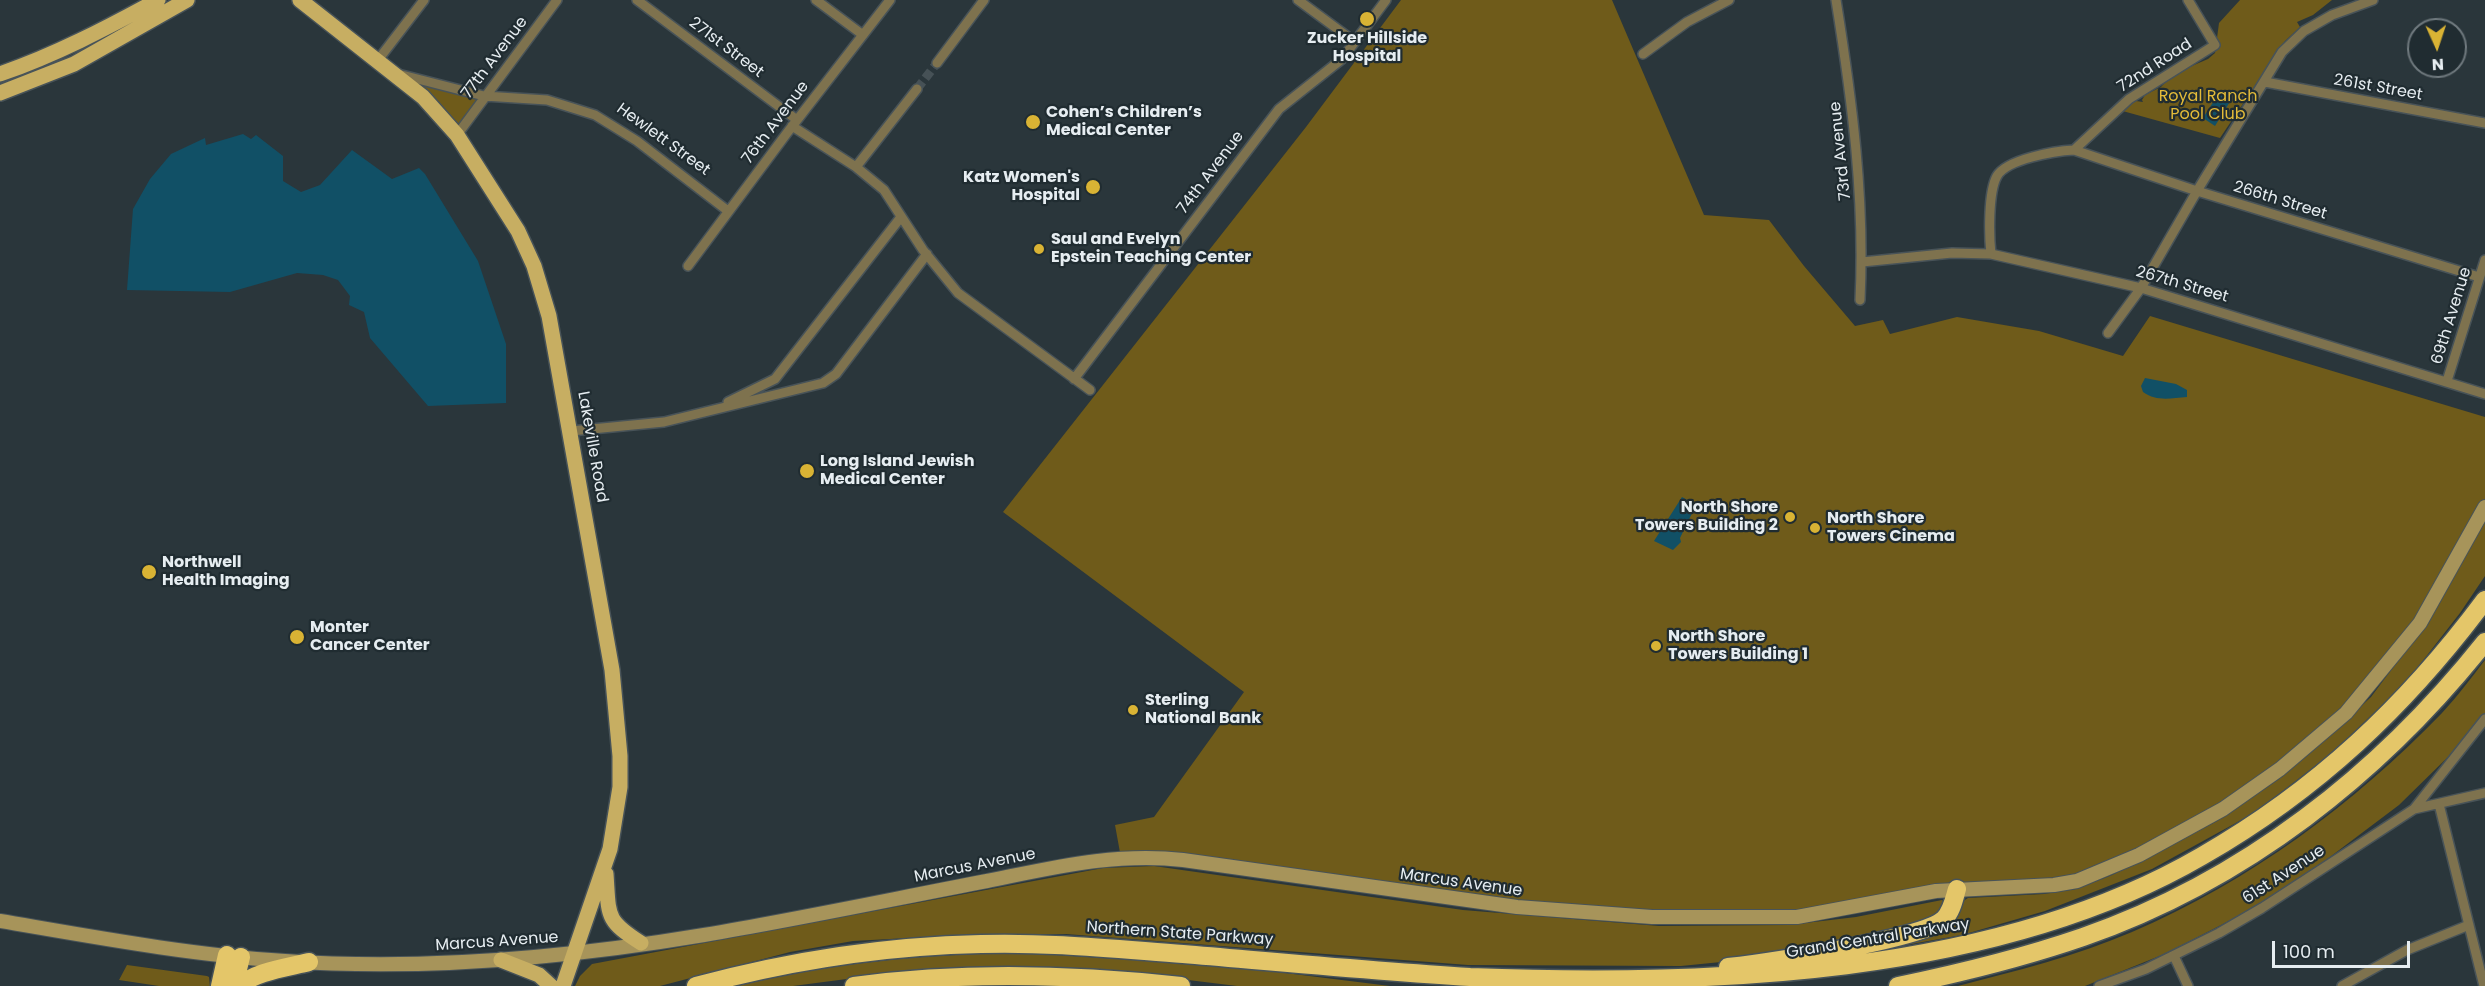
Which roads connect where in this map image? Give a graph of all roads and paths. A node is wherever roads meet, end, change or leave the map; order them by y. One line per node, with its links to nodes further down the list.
1 (158, 0): 22 (main road)
2 (187, 0): 25 (main road)
3 (424, 0): 19 (street)
4 (557, 0): 26 (street, 77th Avenue)
5 (637, 0): 27 (street, 271st Street)
6 (816, 0): 16 (street)
7 (890, 0): 16 (street, 76th Avenue)
8 (984, 0): 20 (street)
9 (1298, 0): 17 (street)
10 (1386, 0): 17 (street, 74th Avenue)
11 (1728, 0): 18 (street)
12 (1836, 0): 38 (street, 73rd Avenue)
13 (2188, 0): 30 (street, 72nd Road)
14 (2373, 0): 23 (street)
15 (306, 3): 19 (main road, Lakeville Road)
16 (862, 36): 27 (street, 76th Avenue)
17 (1355, 42): 44 (street, 74th Avenue)
18 (1643, 54)
19 (378, 60): 21 (main road, Lakeville Road)
20 (937, 63)
21 (396, 73): 26 (street, Hewlett Street); 29 (main road, Lakeville Road)
22 (0, 74)
23 (2265, 82): 28 (street, 261st Street); 32 (street)
24 (917, 89): 31 (street)
25 (0, 93)
26 (484, 96): 29 (street, 77th Avenue); 33 (street, Hewlett Street)
27 (794, 123): 31 (street, 271st Street); 33 (street, 76th Avenue)
28 (2485, 123)
29 (457, 135): 49 (main road, Lakeville Road)
30 (2074, 150): 32 (street, 266th Street); 36 (street)
31 (856, 167): 34 (street, 271st Street)
32 (2197, 191): 40 (street, 266th Street); 41 (street)
33 (728, 211): 39 (street, 76th Avenue)
34 (901, 217): 35 (street, 271st Street); 48 (street)
35 (927, 254): 44 (street, 271st Street); 48 (street)
36 (1992, 254): 38 (street, 267th Street); 41 (street, 267th Street)
37 (2485, 260): 40 (street, 69th Avenue)
38 (1862, 262): 42 (street, 73rd Avenue)
39 (688, 266)
40 (2479, 277): 45 (street, 69th Avenue)
41 (2142, 288): 43 (street); 45 (street, 267th Street)
42 (1860, 300)
43 (2108, 333)
44 (1074, 379): 46 (street, 271st Street)
45 (2447, 381): 47 (street, 267th Street)
46 (1090, 390)
47 (2485, 394)
48 (710, 411): 49 (street)
49 (571, 431): 57 (main road, Lakeville Road)
50 (2485, 507): 58 (main road, Marcus Avenue)
51 (2485, 600): 69 (highway, Grand Central Parkway)
52 (2485, 642): 79 (highway)
53 (2485, 719): 56 (street)
54 (2485, 794): 55 (street, 61st Avenue)
55 (2439, 804): 56 (street, 61st Avenue); 60 (street)
56 (2414, 809): 64 (street, 61st Avenue)
57 (606, 864): 61 (main road); 62 (main road, Lakeville Road)
58 (1957, 889): 61 (main road, Marcus Avenue); 68 (highway)
59 (0, 921): 63 (main road, Marcus Avenue)
60 (2469, 925): 82 (street); 83 (street)
61 (641, 943): 62 (main road, Marcus Avenue)
62 (575, 952): 65 (main road, Marcus Avenue); 74 (main road, Lakeville Road)
63 (234, 956): 66 (main road, Marcus Avenue); 70 (highway); 71 (highway)
64 (2174, 956): 80 (street, 61st Avenue); 81 (street)
65 (501, 960): 66 (main road, Marcus Avenue); 73 (main road)
66 (309, 963): 72 (highway)
67 (1032, 975): 76 (highway); 77 (highway); 78 (highway)
68 (1565, 981): 69 (highway, Northern State Parkway); 75 (highway, Northern State Parkway)
69 (1664, 982)
70 (220, 986)
71 (234, 986)
72 (241, 986)
73 (551, 986)
74 (563, 986)
75 (696, 986)
76 (854, 986)
77 (954, 986)
78 (1181, 986)
79 (1898, 986)
80 (2099, 986)
81 (2188, 986)
82 (2342, 986)
83 (2484, 986)

